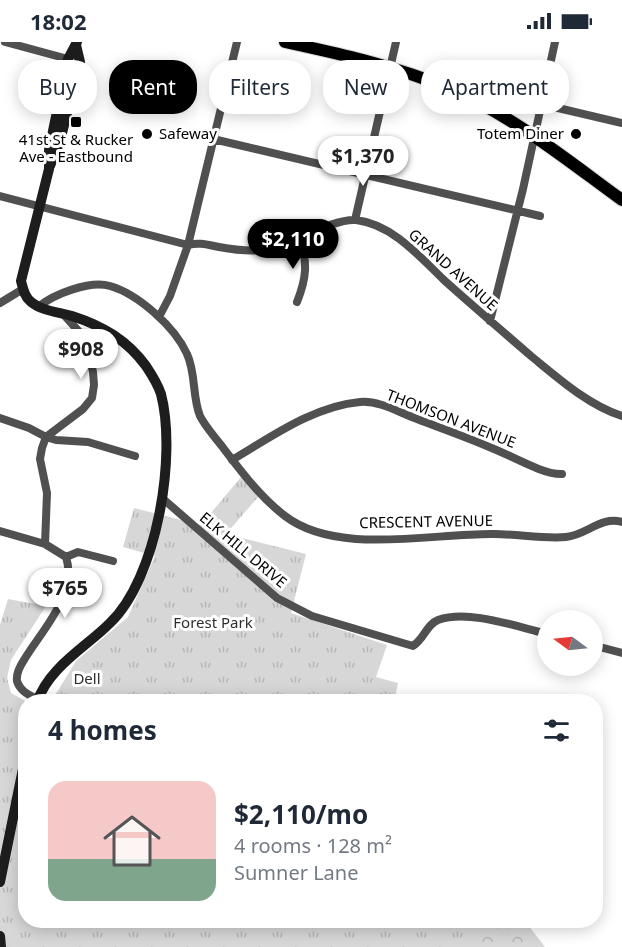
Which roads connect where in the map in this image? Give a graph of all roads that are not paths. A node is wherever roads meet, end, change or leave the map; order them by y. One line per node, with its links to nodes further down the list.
1 (5, 42): 7 (street)
2 (237, 42): 19 (street)
3 (285, 42): 9 (main road)
4 (396, 42): 10 (street)
5 (555, 42): 11 (street)
6 (76, 43): 7 (main road); 8 (main road)
7 (68, 58)
8 (80, 60)
9 (361, 60)
10 (392, 60)
11 (551, 60)
12 (409, 74): 18 (main road)
13 (569, 110): 17 (street)
14 (61, 114): 23 (main road)
15 (379, 114): 20 (street)
16 (540, 114): 18 (street)
17 (622, 123)
18 (534, 137): 22 (main road); 24 (street)
19 (213, 139): 20 (street); 28 (street)
20 (365, 174): 24 (street); 26 (street)
21 (0, 196): 23 (street)
22 (622, 200)
23 (39, 205): 28 (street); 29 (main road)
24 (517, 211): 25 (street); 35 (street)
25 (540, 216)
26 (355, 220): 27 (street); 35 (street, GRAND AVENUE)
27 (300, 238): 28 (street); 31 (street)
28 (188, 245): 34 (street)
29 (23, 289): 30 (street); 32 (main road)
30 (1, 300)
31 (297, 302)
32 (38, 307): 33 (main road); 34 (street, CRESCENT AVENUE)
33 (63, 314): 38 (street); 42 (main road)
34 (160, 315): 40 (street, CRESCENT AVENUE)
35 (490, 321): 36 (street, GRAND AVENUE)
36 (622, 416)
37 (0, 418): 38 (street)
38 (46, 437): 39 (street); 45 (street)
39 (135, 456)
40 (232, 460): 41 (street, THOMSON AVENUE); 43 (street, CRESCENT AVENUE)
41 (562, 474)
42 (162, 498): 48 (street, ELK HILL DRIVE); 52 (main road)
43 (622, 522)
44 (0, 531): 45 (street)
45 (45, 544): 46 (street)
46 (66, 557): 47 (street); 51 (street)
47 (113, 561)
48 (537, 631)
49 (603, 648): 50 (street)
50 (622, 653)
51 (27, 694)
52 (42, 694)
53 (18, 793): 54 (main road)
54 (0, 882)
55 (0, 936): 56 (main road)
56 (2, 947)

